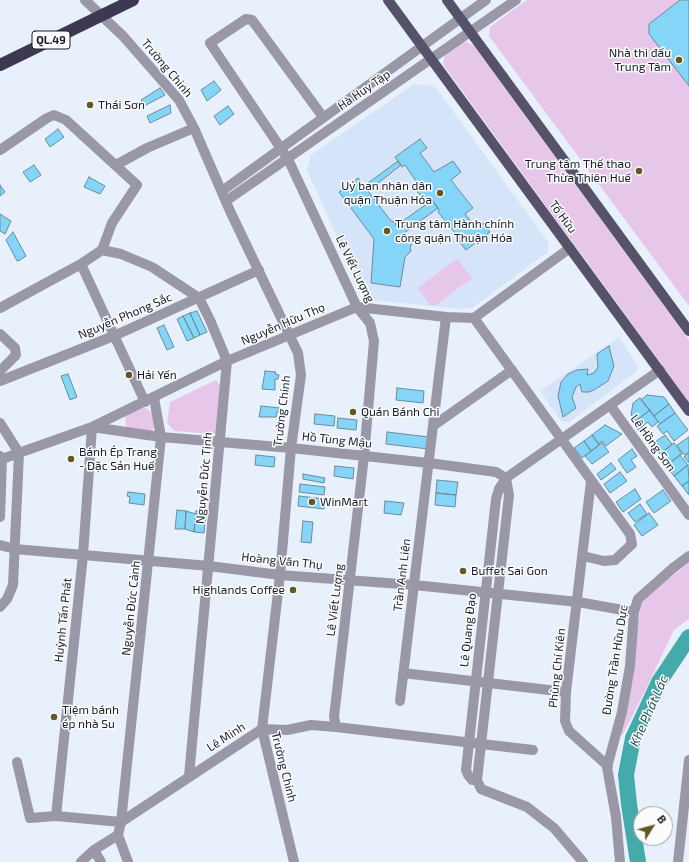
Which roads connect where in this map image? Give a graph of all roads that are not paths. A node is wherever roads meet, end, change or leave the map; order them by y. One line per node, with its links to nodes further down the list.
1 (85, 0): 7 (street, Trường Chinh)
2 (133, 0): 7 (highway, QL.49)
3 (388, 0): 10 (main road, Tố Hữu)
4 (447, 0): 8 (main road)
5 (486, 0): 8 (street, Hà Huy Tập)
6 (516, 0): 9 (street, Hà Huy Tập)
7 (101, 15): 12 (highway, QL.49); 14 (street, Trường Chinh)
8 (460, 19): 9 (main road); 10 (street, Hà Huy Tập)
9 (470, 32): 11 (street, Hà Huy Tập); 30 (main road)
10 (422, 46): 11 (main road, Tố Hữu); 13 (street, Hà Huy Tập)
11 (432, 59): 17 (street, Hà Huy Tập); 21 (main road, Tố Hữu)
12 (0, 65)
13 (323, 117): 15 (street, Hà Huy Tập); 15 (street, Lê Viết Lượng)
14 (194, 128): 18 (street); 19 (street, Trường Chinh)
15 (281, 147): 17 (street, Lê Viết Lượng); 19 (street, Hà Huy Tập)
16 (0, 150): 18 (street)
17 (288, 159): 20 (street, Hà Huy Tập); 26 (street, Lê Viết Lượng)
18 (116, 165): 22 (street)
19 (222, 191): 20 (street, Trường Chinh)
20 (226, 201): 24 (street, Trường Chinh)
21 (570, 248): 29 (street); 36 (main road, Tố Hữu)
22 (102, 250): 23 (street); 25 (street)
23 (81, 264): 27 (street); 32 (street, Nguyễn Đức Cảnh)
24 (259, 270): 25 (street, Nguyễn Phong Sắc); 33 (street, Trường Chinh)
25 (199, 298): 32 (street, Nguyễn Phong Sắc); 34 (street, Nguyễn Đức Tịnh)
26 (357, 307): 28 (street, Nguyễn Hữu Thọ); 33 (street, Nguyễn Hữu Thọ); 50 (street, Lê Viết Lượng)
27 (0, 308)
28 (446, 317): 29 (street, Nguyễn Hữu Thọ); 43 (street, Trần Anh Liên)
29 (474, 318): 35 (street)
30 (689, 331)
31 (0, 334): 37 (street)
32 (116, 335): 38 (street, Nguyễn Phong Sắc); 39 (street, Nguyễn Đức Cảnh)
33 (290, 335): 34 (street, Nguyễn Hữu Thọ); 48 (street, Trường Chinh)
34 (227, 361): 39 (street, Nguyễn Hữu Thọ); 47 (street, Nguyễn Đức Tịnh)
35 (512, 370): 43 (street); 46 (street)
36 (660, 370): 40 (street, Lê Quang Đạo); 41 (main road, Tố Hữu)
37 (0, 371)
38 (0, 382)
39 (150, 400): 44 (street, Nguyễn Hữu Thọ); 45 (street, Nguyễn Đức Cảnh)
40 (610, 405): 46 (street, Lê Quang Đạo); 55 (street, Lê Hồng Sơn)
41 (689, 411)
42 (0, 423): 49 (street)
43 (433, 426): 52 (street, Trần Anh Liên)
44 (92, 427): 45 (street, Hồ Tùng Mậu); 49 (street, Nguyễn Hữu Thọ); 59 (street, Huỳnh Tấn Phát)
45 (161, 437): 47 (street, Hồ Tùng Mậu); 62 (street, Nguyễn Đức Cảnh)
46 (561, 439): 53 (street, Lê Quang Đạo); 54 (street)
47 (221, 443): 48 (street, Hồ Tùng Mậu); 63 (street, Nguyễn Đức Tịnh)
48 (291, 448): 50 (street, Hồ Tùng Mậu); 64 (street, Trường Chinh)
49 (19, 453): 51 (street, Nguyễn Hữu Thọ); 58 (street)
50 (364, 456): 52 (street, Hồ Tùng Mậu); 65 (street, Lê Viết Lượng)
51 (1, 458): 56 (street)
52 (428, 463): 53 (street, Hồ Tùng Mậu); 66 (street, Trần Anh Liên)
53 (506, 478): 67 (street, Lê Quang Đạo); 68 (street, Lê Quang Đạo)
54 (591, 482): 60 (street, Phùng Chí Kiên); 60 (street)
55 (689, 515)
56 (0, 517)
57 (0, 545): 58 (street, Hoàng Văn Thụ)
58 (15, 549): 59 (street, Hoàng Văn Thụ); 70 (street)
59 (83, 555): 62 (street, Hoàng Văn Thụ); 88 (street, Huỳnh Tấn Phát)
60 (583, 556): 69 (street, Phùng Chí Kiên)
61 (689, 556): 71 (street, Đường Trần Hữu Dực)
62 (149, 560): 63 (street, Hoàng Văn Thụ); 89 (street, Nguyễn Đức Cảnh)
63 (209, 566): 64 (street, Hoàng Văn Thụ); 86 (street, Nguyễn Đức Tịnh)
64 (280, 576): 65 (street, Hoàng Văn Thụ); 78 (street, Trường Chinh)
65 (350, 581): 66 (street, Hoàng Văn Thụ); 77 (street, Lê Viết Lượng)
66 (414, 585): 67 (street, Hoàng Văn Thụ); 72 (street, Trần Anh Liên)
67 (485, 593): 68 (street, Hoàng Văn Thụ); 73 (street, Lê Quang Đạo)
68 (497, 594): 69 (street, Hoàng Văn Thụ); 74 (street, Lê Quang Đạo)
69 (578, 602): 71 (street, Hoàng Văn Thụ); 75 (street, Phùng Chí Kiên)
70 (0, 607)
71 (634, 612): 84 (street, Đường Trần Hữu Dực)
72 (403, 673): 73 (street); 76 (street, Trần Anh Liên)
73 (476, 681): 74 (street); 79 (street, Lê Quang Đạo)
74 (487, 683): 75 (street); 80 (street, Lê Quang Đạo)
75 (566, 692): 84 (street, Phùng Chí Kiên)
76 (400, 701)
77 (336, 727): 78 (street, Lê Minh); 79 (street, Lê Minh)
78 (262, 729): 86 (street, Lê Minh); 95 (street, Trường Chinh)
79 (469, 743): 80 (street, Lê Minh); 87 (street, Lê Quang Đạo)
80 (482, 744): 81 (street, Lê Minh); 87 (street, Lê Quang Đạo)
81 (534, 750)
82 (689, 760): 85 (street)
83 (17, 762): 88 (street)
84 (608, 766): 97 (street, Đường Trần Hữu Dực)
85 (688, 774): 98 (street)
86 (189, 776): 89 (street, Lê Minh)
87 (479, 785): 96 (street)
88 (56, 816): 89 (street)
89 (121, 822): 90 (street, Nguyễn Đức Cảnh)
90 (118, 835): 91 (street); 94 (street)
91 (94, 850): 92 (street); 93 (street)
92 (80, 862)
93 (101, 862)
94 (128, 862)
95 (294, 862)
96 (583, 862)
97 (620, 862)
98 (678, 862)

